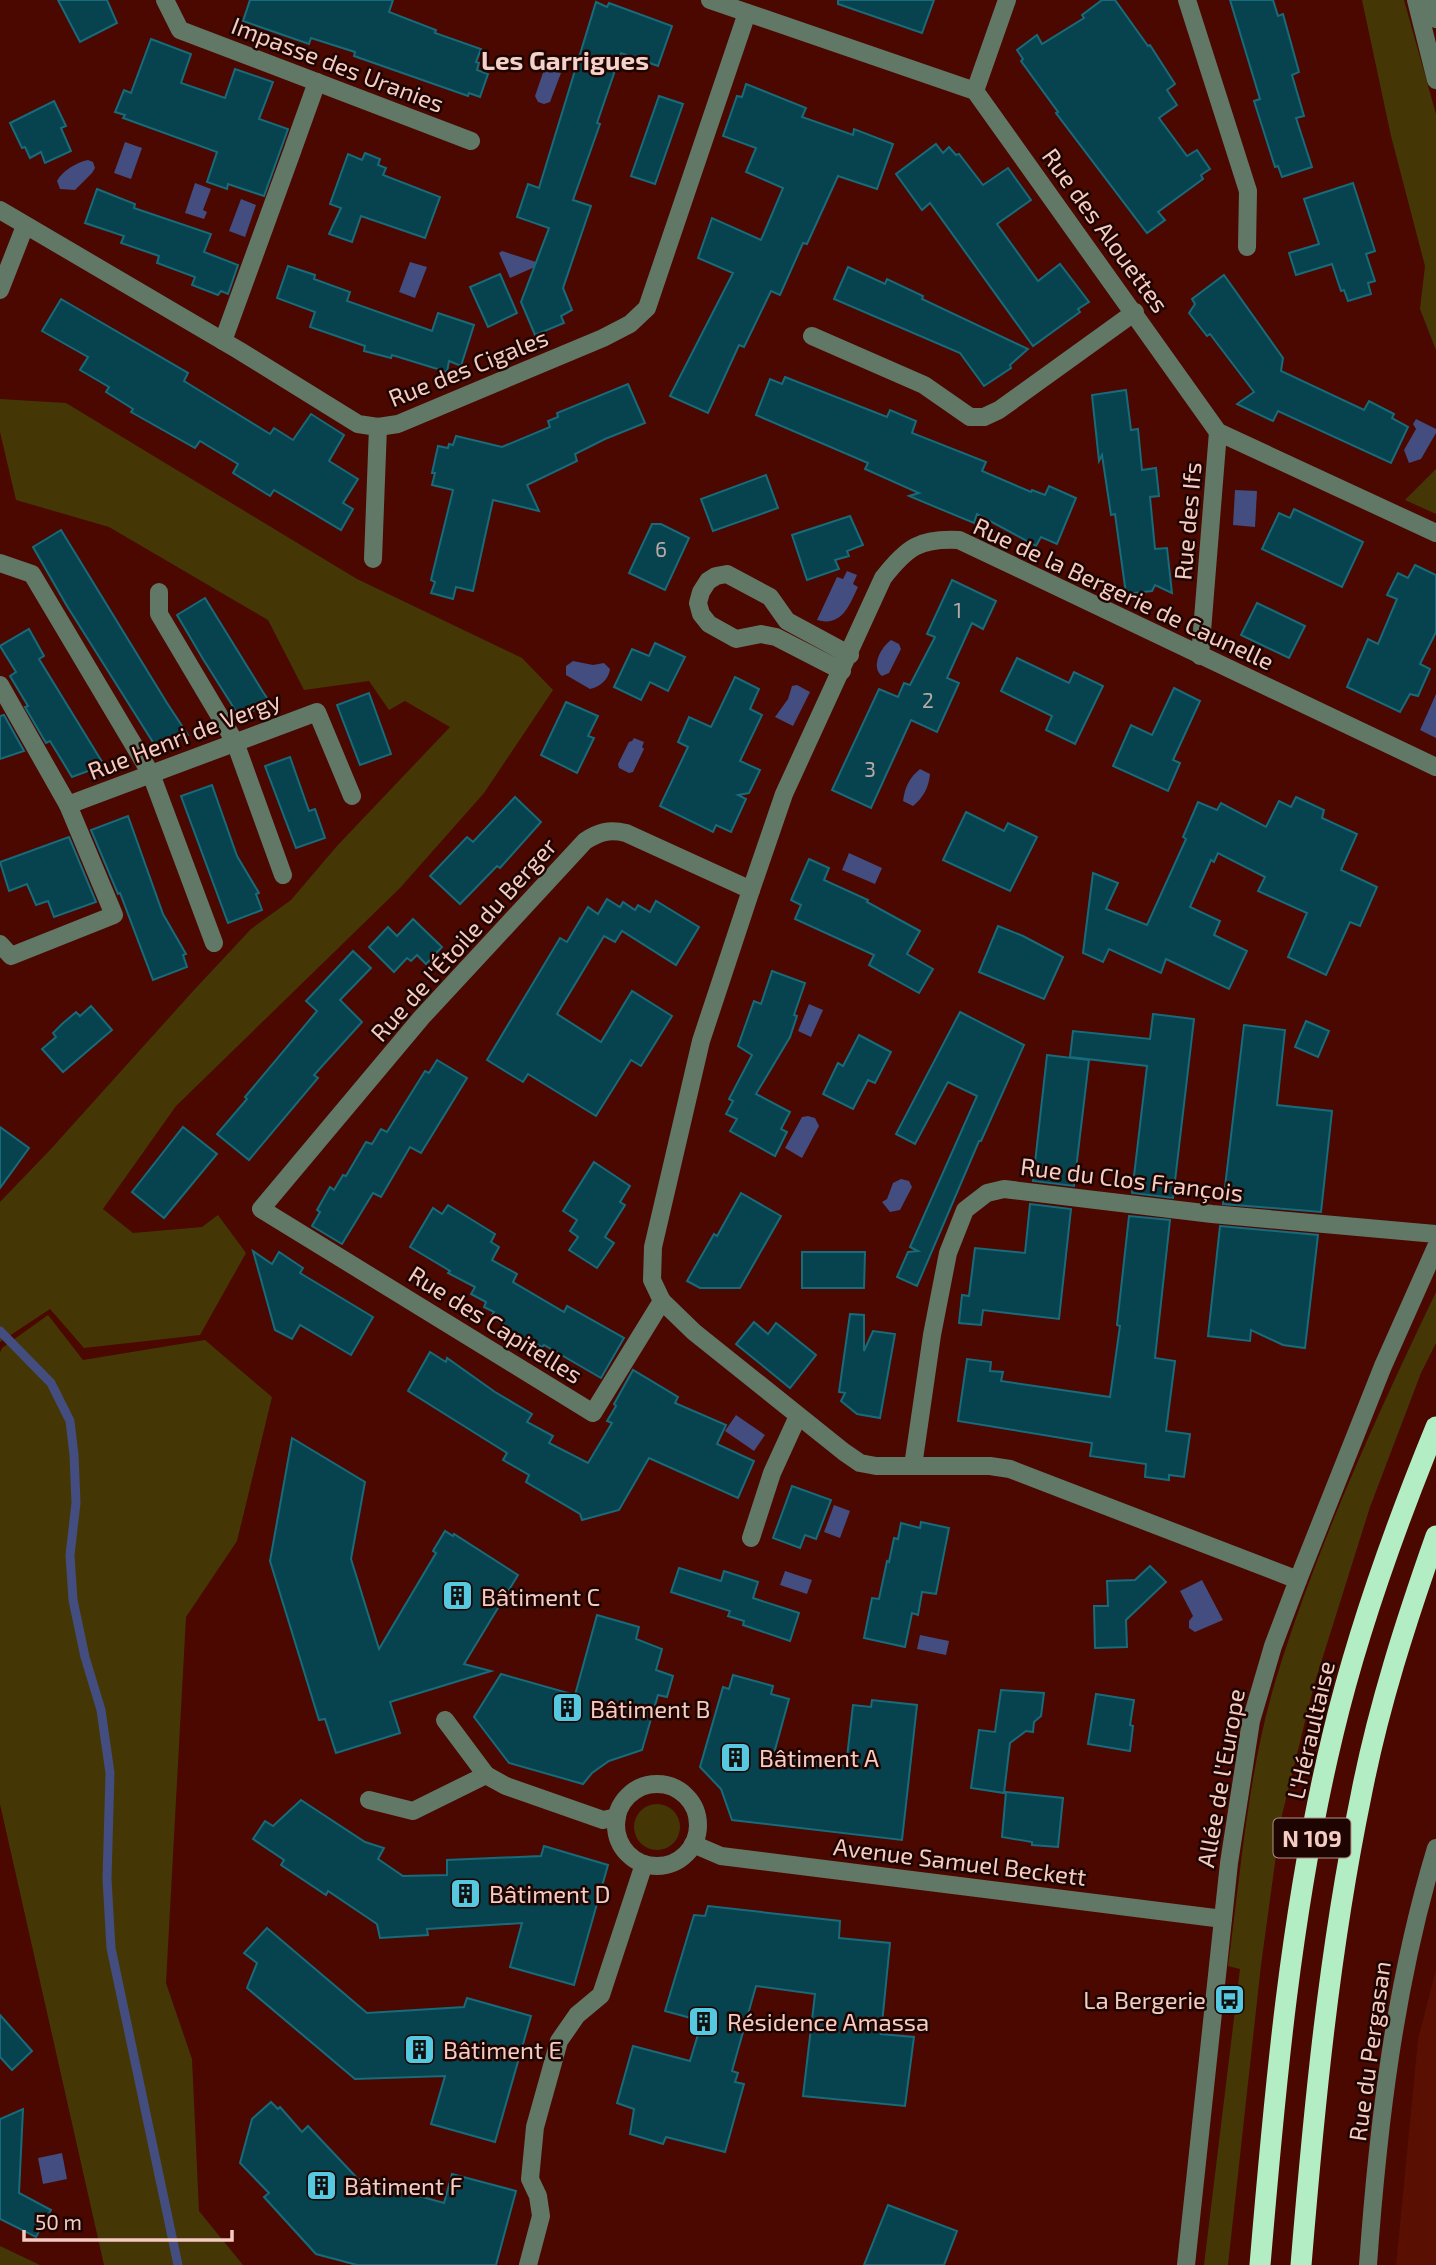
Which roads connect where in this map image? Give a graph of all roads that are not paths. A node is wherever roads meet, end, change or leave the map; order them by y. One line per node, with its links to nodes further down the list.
1 (165, 0): 10 (street, Impasse des Uranies)
2 (710, 0): 7 (street)
3 (1007, 0): 11 (street)
4 (1187, 0): 15 (street)
5 (1416, 0): 9 (street)
6 (1429, 0): 8 (street)
7 (747, 13): 11 (street); 20 (street, Rue des Cigales)
8 (1436, 19)
9 (1436, 80)
10 (317, 82): 12 (street, Impasse des Uranies); 19 (street)
11 (975, 91): 17 (street, Rue des Alouettes)
12 (471, 141)
13 (0, 210): 14 (street, Rue des Cigales)
14 (25, 226): 16 (street); 19 (street, Rue des Cigales)
15 (1247, 247)
16 (0, 290)
17 (1135, 312): 18 (street); 21 (street, Rue des Alouettes)
18 (813, 336)
19 (223, 341): 20 (street, Rue des Cigales)
20 (378, 427): 23 (street)
21 (1219, 432): 22 (street); 27 (street, Rue des Ifs)
22 (1436, 533)
23 (373, 559)
24 (0, 564): 32 (street)
25 (159, 592): 30 (street)
26 (850, 655): 27 (street, Rue de la Bergerie de Caunelle); 28 (street, Rue de la Bergerie de Caunelle); 28 (street)
27 (1200, 656): 31 (street, Rue de la Bergerie de Caunelle)
28 (842, 671): 36 (street, Rue de la Bergerie de Caunelle)
29 (0, 684): 34 (street, Rue Henri de Vergy)
30 (235, 742): 32 (street, Rue Henri de Vergy); 33 (street, Rue Henri de Vergy); 35 (street)
31 (1436, 767)
32 (151, 774): 34 (street, Rue Henri de Vergy); 37 (street)
33 (352, 796)
34 (68, 805): 38 (street, Rue Henri de Vergy)
35 (283, 875)
36 (751, 890): 39 (street, Rue de l'Étoile du Berger); 42 (street, Rue de la Bergerie de Caunelle)
37 (214, 943)
38 (0, 944)
39 (261, 1209): 42 (street, Rue des Capitelles)
40 (1436, 1234): 45 (street, Rue du Clos François)
41 (1436, 1247): 48 (street, Allée de l'Europe)
42 (662, 1301): 43 (street)
43 (798, 1416): 45 (street); 47 (street)
44 (1436, 1427): 59 (highway, L'Héraultaise / N 109)
45 (913, 1466): 48 (street)
46 (1436, 1536): 60 (highway, N 109)
47 (751, 1538)
48 (1298, 1580): 56 (street, Allée de l'Europe)
49 (445, 1720): 50 (street)
50 (486, 1775): 51 (street); 52 (street)
51 (369, 1800)
52 (617, 1817): 53 (street); 55 (street)
53 (693, 1844): 55 (street); 56 (street, Avenue Samuel Beckett)
54 (1436, 1848): 61 (street, Rue du Pergasan)
55 (644, 1864): 57 (street)
56 (1223, 1919): 58 (street, Allée de l'Europe)
57 (528, 2265)
58 (1186, 2265)
59 (1260, 2265)
60 (1301, 2265)
61 (1368, 2265)

